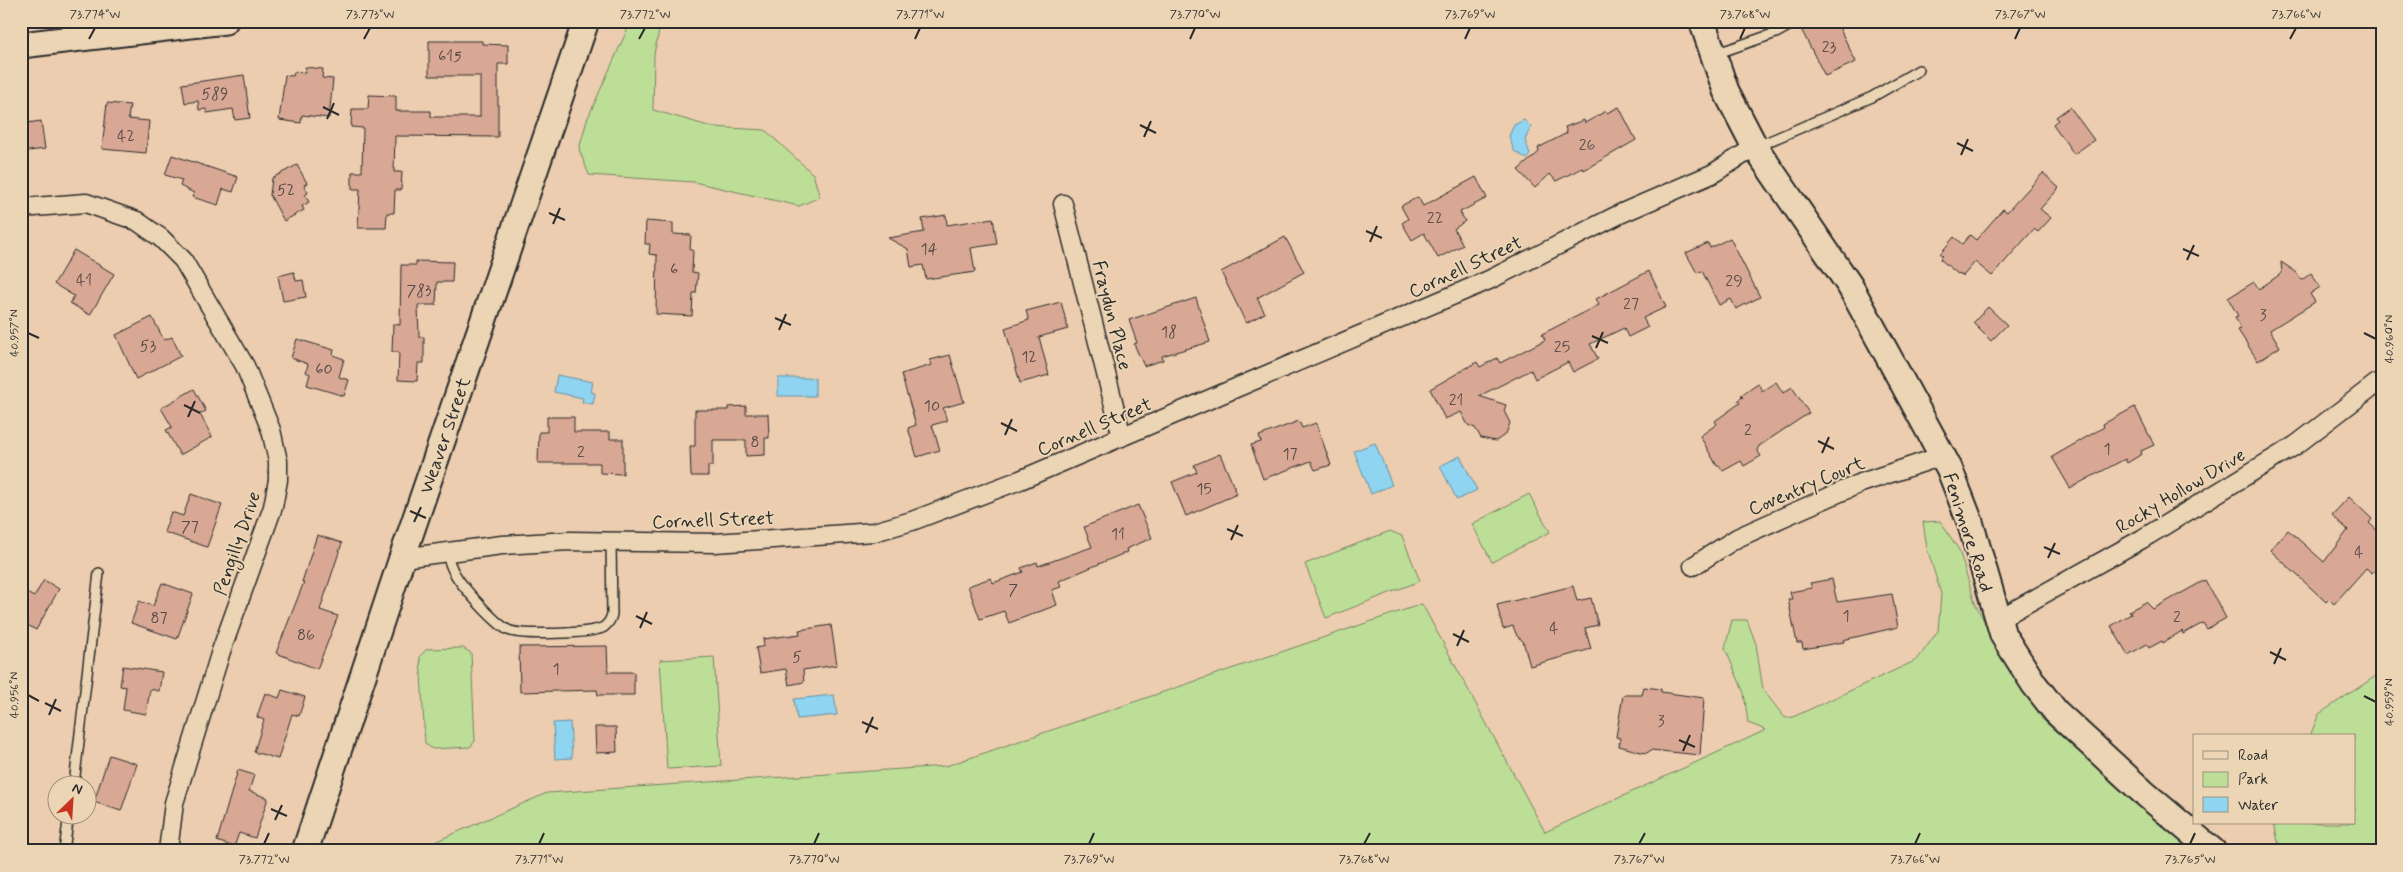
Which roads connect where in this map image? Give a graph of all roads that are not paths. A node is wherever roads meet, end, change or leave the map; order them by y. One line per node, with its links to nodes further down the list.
1 (225, 21): 5 (street)
2 (586, 21): 17 (street, Weaver Street)
3 (1702, 21): 7 (street, Fenimore Road)
4 (1798, 21): 7 (lane)
5 (134, 27): 6 (street)
6 (21, 46)
7 (1715, 54): 9 (street, Fenimore Road)
8 (1919, 70): 9 (lane)
9 (1755, 147): 13 (street, Cornell Street); 14 (street, Fenimore Road)
10 (1063, 204): 13 (street, Fraydun Place)
11 (21, 208): 24 (street, Pengilly Drive)
12 (2377, 382): 20 (street, Rocky Hollow Drive)
13 (1122, 438): 15 (street, Cornell Street)
14 (1942, 456): 18 (street, Coventry Court); 20 (street, Fenimore Road)
15 (611, 541): 16 (street, Cornell Street); 16 (lane)
16 (446, 552): 17 (street, Cornell Street)
17 (402, 558): 25 (street, Weaver Street)
18 (1693, 566)
19 (99, 573): 21 (lane)
20 (1997, 620): 26 (street, Fenimore Road)
21 (75, 774)
22 (68, 824): 23 (lane)
23 (64, 851)
24 (168, 851)
25 (305, 851)
26 (2213, 851)

